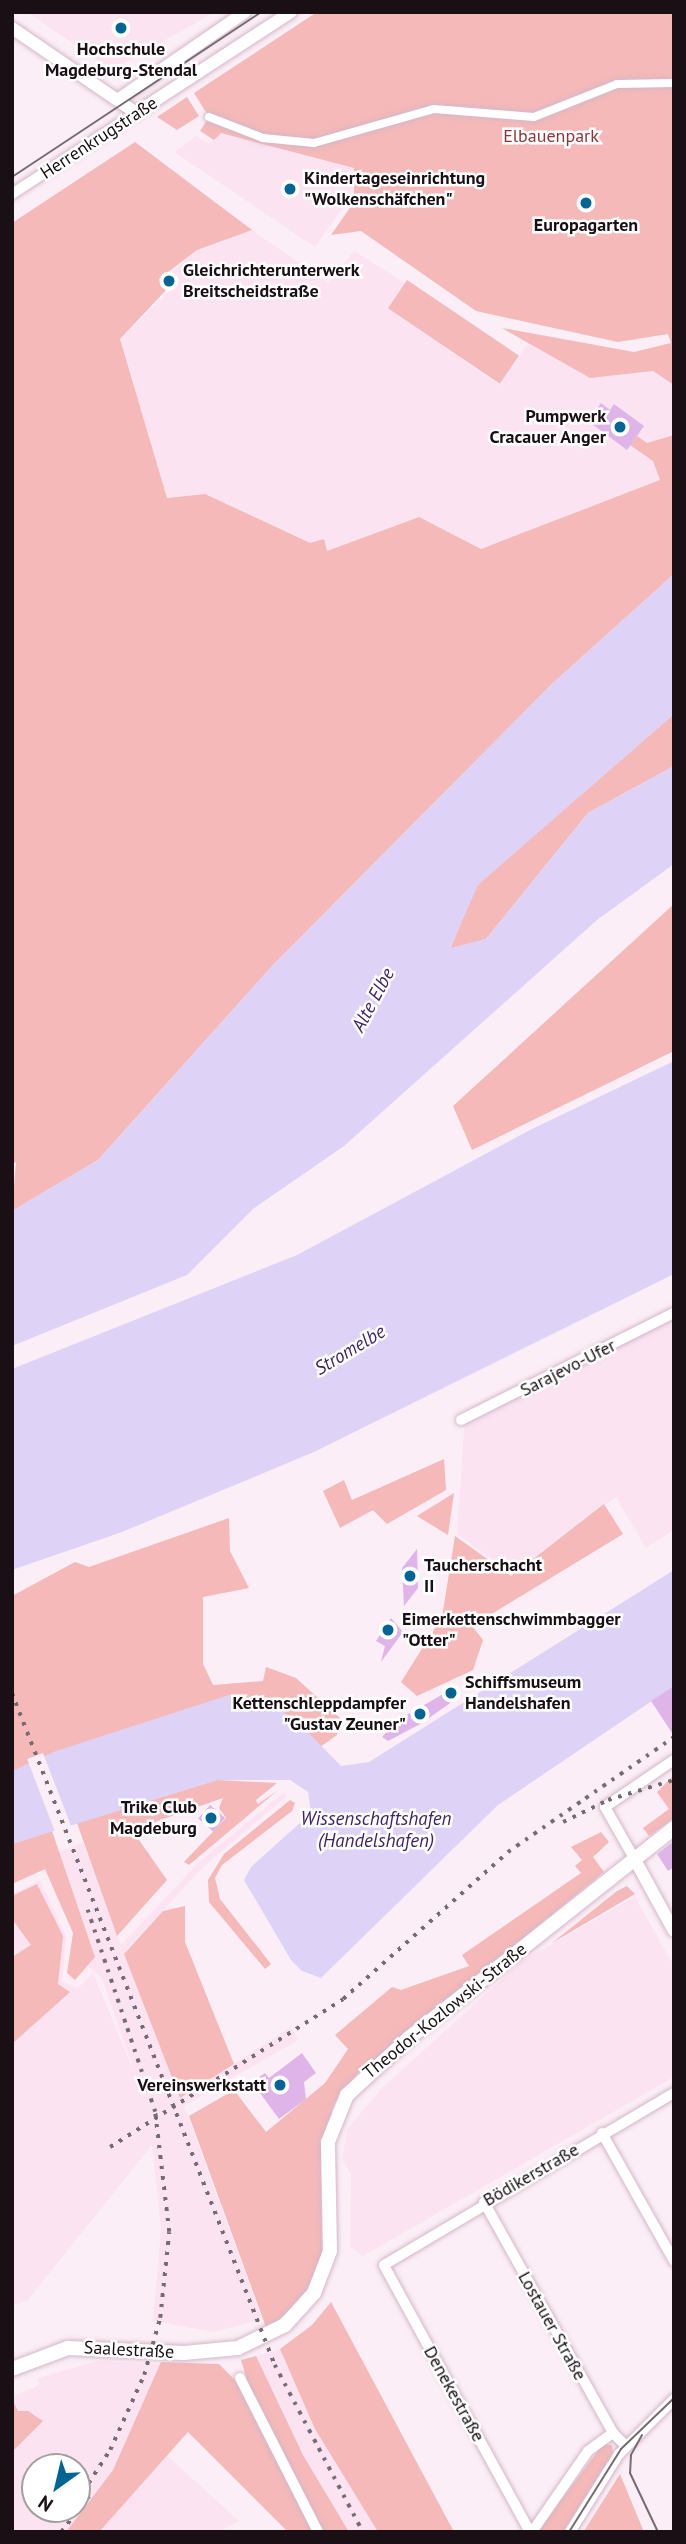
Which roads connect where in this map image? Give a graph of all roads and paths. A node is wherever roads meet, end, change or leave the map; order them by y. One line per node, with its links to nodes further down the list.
1 (245, 12): 5 (street, Herrenkrugstraße)
2 (291, 12): 6 (street, Herrenkrugstraße)
3 (12, 28): 5 (street)
4 (674, 83): 7 (street)
5 (119, 99): 6 (street)
6 (136, 113): 8 (street, Herrenkrugstraße)
7 (209, 117)
8 (12, 194)
9 (674, 1313): 10 (street, Sarajevo-Ufer)
10 (461, 1420)
11 (674, 1760): 13 (street)
12 (674, 1828): 13 (main road, Theodor-Kozlowski-Straße)
13 (634, 1858): 14 (street); 20 (main road, Theodor-Kozlowski-Straße)
14 (674, 1931)
15 (674, 2093): 16 (street, Bödikerstraße)
16 (602, 2133): 17 (street, Bödikerstraße); 19 (street)
17 (484, 2202): 18 (street, Bödikerstraße); 24 (street, Lostauer Straße)
18 (390, 2258): 27 (street, Denekestraße)
19 (674, 2261)
20 (250, 2345): 21 (main road, Saalestraße)
21 (12, 2369)
22 (240, 2378): 26 (street)
23 (674, 2399): 25 (street)
24 (613, 2433): 25 (street, Lostauer Straße); 27 (street)
25 (626, 2446): 28 (street)
26 (318, 2532)
27 (531, 2532)
28 (570, 2532)

